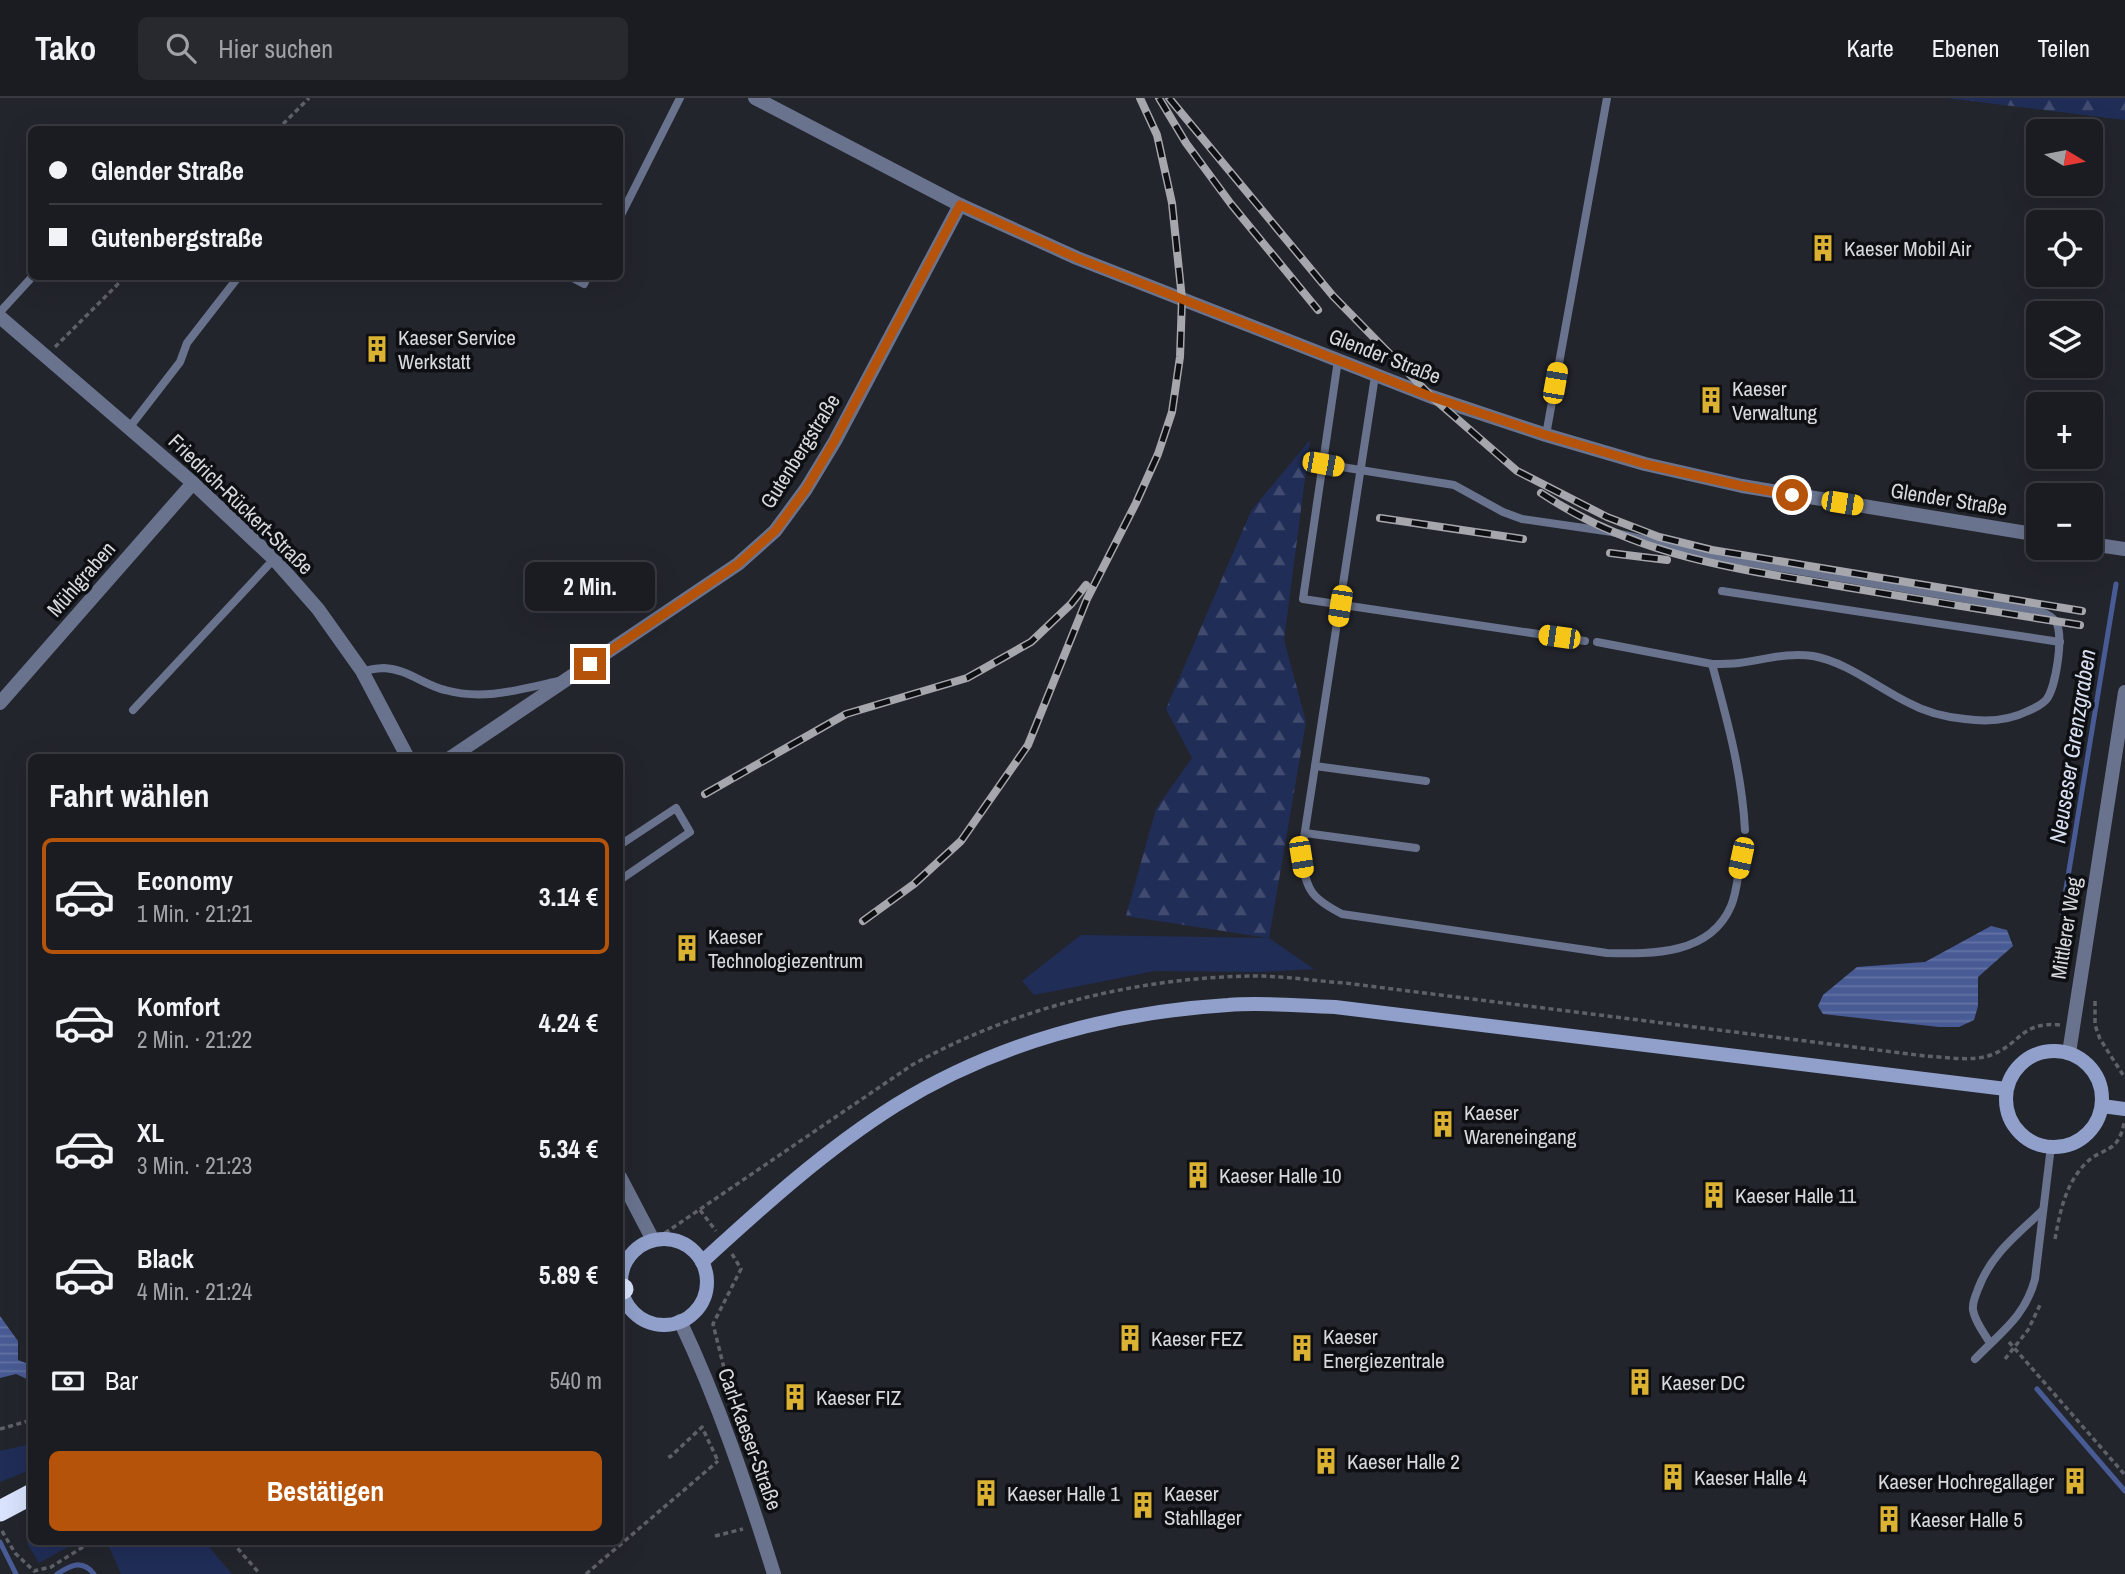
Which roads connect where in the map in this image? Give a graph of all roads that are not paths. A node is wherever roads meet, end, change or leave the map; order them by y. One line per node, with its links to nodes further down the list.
1 (680, 98): 5 (lane)
2 (755, 98): 4 (street, Glender Straße)
3 (1607, 98): 12 (lane)
4 (960, 205): 9 (street, Glender Straße); 27 (street, Gutenbergstraße)
5 (623, 210)
6 (30, 280): 8 (lane)
7 (236, 280): 11 (lane)
8 (0, 315): 11 (street, Friedrich-Rückert-Straße)
9 (1338, 360): 10 (street, Glender Straße); 13 (lane)
10 (1375, 376): 12 (street, Glender Straße); 14 (lane)
11 (129, 428): 15 (street, Friedrich-Rückert-Straße)
12 (1546, 435): 16 (street, Glender Straße)
13 (1323, 464): 14 (lane); 21 (lane)
14 (1360, 471): 21 (lane); 24 (lane)
15 (193, 483): 19 (street, Friedrich-Rückert-Straße); 29 (street, Mühlgraben)
16 (2026, 533)
17 (2103, 546): 18 (street)
18 (2125, 549)
19 (274, 559): 26 (street, Friedrich-Rückert-Straße); 30 (lane)
20 (1722, 591): 24 (lane)
21 (1340, 606): 22 (lane); 33 (lane)
22 (1585, 640)
23 (1597, 642): 25 (lane)
24 (2060, 642): 25 (lane)
25 (1712, 664): 35 (lane)
26 (362, 671): 27 (lane, Gutenbergstraße); 31 (street, Friedrich-Rückert-Straße)
27 (568, 679): 32 (street, Gutenbergstraße)
28 (2125, 692): 41 (street, Mittlerer Weg)
29 (0, 703)
30 (133, 710)
31 (405, 754)
32 (456, 754)
33 (1315, 766): 34 (lane); 36 (lane)
34 (1426, 781)
35 (1745, 830)
36 (1305, 833): 38 (lane); 39 (lane)
37 (623, 843): 40 (lane)
38 (1416, 848)
39 (1741, 858)
40 (623, 878)
41 (2069, 1053): 42 (main road); 43 (main road)
42 (2006, 1089): 45 (main road); 49 (main road)
43 (2102, 1106): 44 (main road); 45 (main road)
44 (2125, 1109)
45 (2051, 1146): 47 (lane)
46 (623, 1183): 48 (street)
47 (2043, 1210): 53 (lane); 53 (lane)
48 (653, 1240): 49 (main road); 50 (main road)
49 (702, 1262): 52 (main road)
50 (623, 1274)
51 (623, 1294): 52 (main road)
52 (680, 1321): 57 (street, Carl-Kaeser-Straße)
53 (1990, 1343): 54 (lane)
54 (1975, 1359)
55 (28, 1496): 56 (highway)
56 (0, 1511)
57 (774, 1574)

